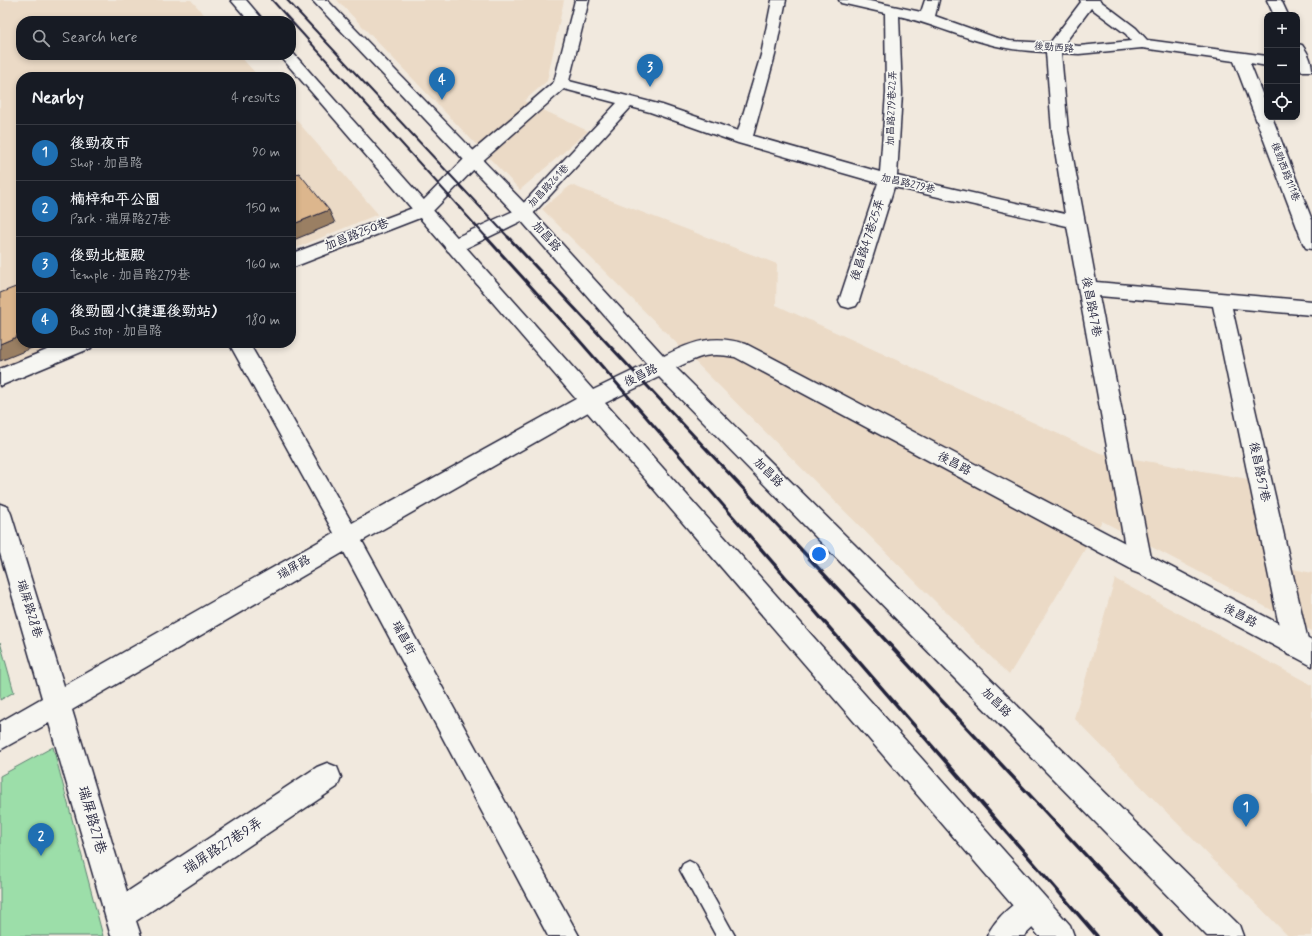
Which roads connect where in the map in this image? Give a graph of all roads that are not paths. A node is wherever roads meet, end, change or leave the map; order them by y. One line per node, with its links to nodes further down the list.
1 (238, 0): 12 (street)
2 (319, 0): 24 (street, 加昌路)
3 (582, 0): 21 (street)
4 (779, 0): 23 (street)
5 (846, 0): 10 (street, 後勁西路)
6 (932, 0): 13 (street)
7 (1087, 0): 8 (street)
8 (1090, 0): 14 (street); 15 (street)
9 (1274, 0): 11 (street)
10 (892, 11): 13 (street, 後勁西路); 25 (street, 加昌路279巷22弄)
11 (1280, 12)
12 (252, 16)
13 (927, 18): 15 (street, 後勁西路)
14 (1142, 44): 15 (street, 後勁西路); 16 (street, 後勁西路)
15 (1053, 49): 28 (street, 後昌路47巷)
16 (1240, 56): 19 (street, 後勁西路); 29 (street, 後勁西路111巷)
17 (1300, 56): 20 (street)
18 (291, 60): 26 (street)
19 (1264, 60)
20 (1305, 68)
21 (562, 84): 22 (street, 加昌路279巷); 24 (street)
22 (627, 102): 23 (street, 加昌路279巷); 27 (street, 加昌路261巷)
23 (744, 140): 25 (street, 加昌路279巷)
24 (473, 160): 26 (street); 27 (street, 加昌路)
25 (888, 180): 28 (street, 加昌路279巷); 34 (street, 後昌路47巷25弄)
26 (424, 210): 30 (street); 31 (street, 加昌路250巷)
27 (524, 213): 30 (street, 加昌路261巷); 38 (street, 加昌路)
28 (1075, 222): 32 (street, 後昌路47巷)
29 (1312, 243)
30 (454, 246): 40 (street)
31 (296, 258)
32 (1088, 288): 33 (street); 43 (street, 後昌路47巷)
33 (1221, 300): 35 (street); 44 (street, 後昌路57巷)
34 (849, 301)
35 (1311, 310)
36 (72, 348): 39 (street)
37 (242, 348): 42 (street, 瑞昌街)
38 (662, 367): 40 (street, 後昌路); 43 (street, 後昌路); 55 (street, 加昌路)
39 (0, 378)
40 (590, 401): 42 (street, 瑞屏路); 49 (street)
41 (0, 514): 45 (street, 瑞屏路28巷)
42 (348, 537): 45 (street, 瑞屏路); 51 (street, 瑞昌街)
43 (1140, 563): 44 (street, 後昌路)
44 (1304, 650)
45 (58, 704): 46 (street, 瑞屏路); 50 (street, 瑞屏路27巷)
46 (0, 737)
47 (327, 777): 50 (street, 瑞屏路27巷9弄)
48 (689, 870): 52 (lane)
49 (1034, 907): 53 (street); 54 (street)
50 (123, 925)
51 (564, 936)
52 (726, 936)
53 (1002, 936)
54 (1059, 936)
55 (1228, 936)

